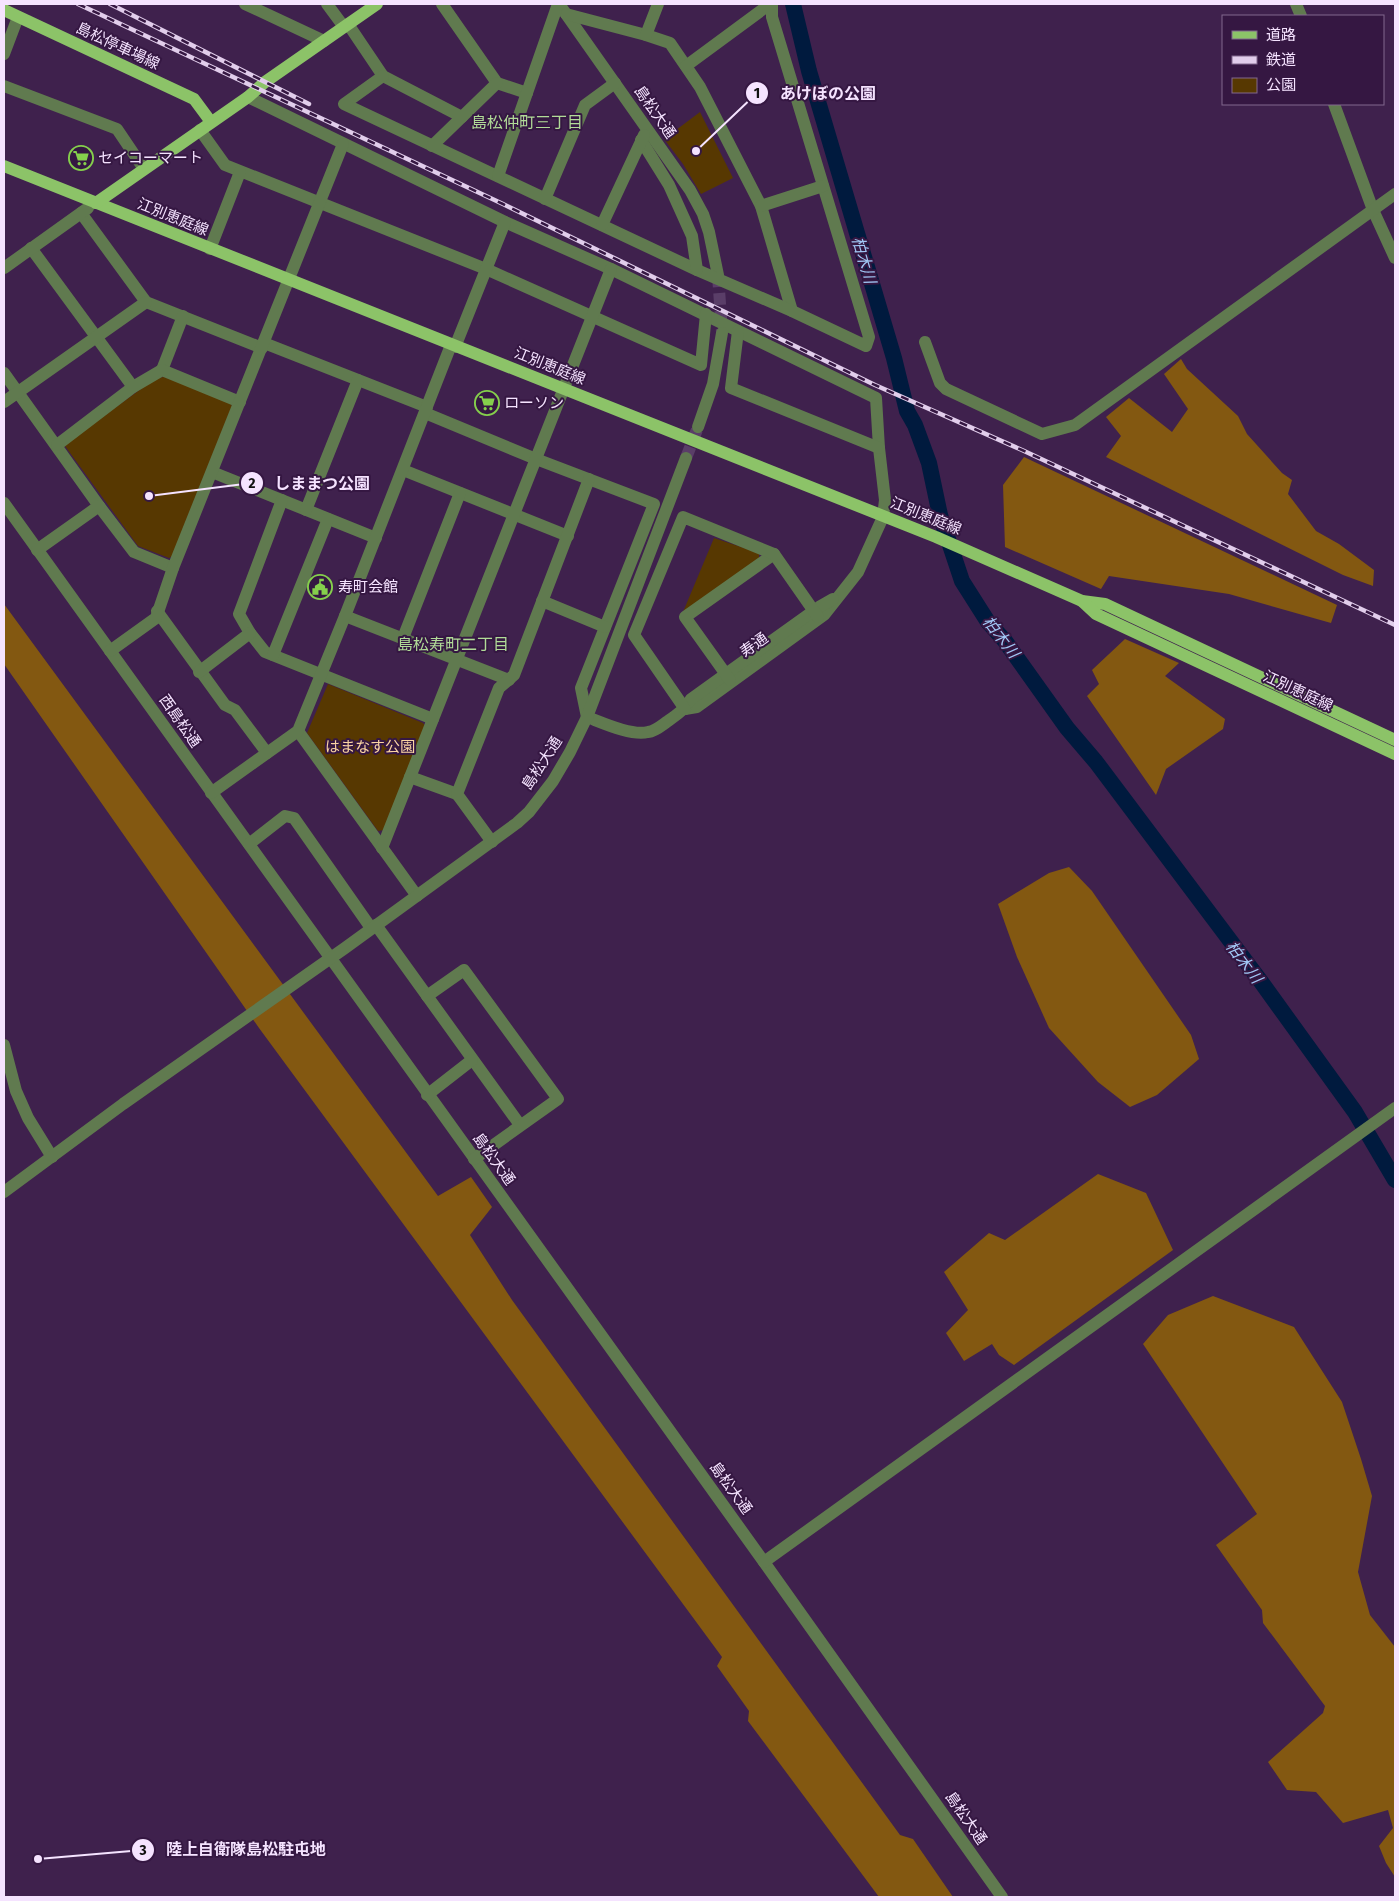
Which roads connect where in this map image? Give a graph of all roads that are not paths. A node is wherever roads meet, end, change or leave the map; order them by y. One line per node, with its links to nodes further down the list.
1 (245, 4): 12 (street)
2 (327, 4): 10 (street)
3 (377, 4): 10 (main road)
4 (442, 4): 16 (street)
5 (658, 4): 11 (street)
6 (771, 4): 14 (street); 33 (street)
7 (561, 7): 11 (street); 17 (street, 島松大通); 19 (street)
8 (4, 10): 9 (main road, 島松停車場線)
9 (18, 17): 13 (street); 23 (main road, 島松停車場線)
10 (346, 26): 12 (main road); 15 (street)
11 (646, 35): 14 (street)
12 (324, 41): 20 (main road)
13 (4, 54)
14 (686, 66): 38 (street)
15 (383, 76): 22 (street); 28 (street)
16 (497, 83): 19 (street); 22 (street)
17 (615, 83): 24 (street, 島松大通); 35 (street)
18 (4, 86): 30 (street)
19 (527, 94): 32 (street)
20 (248, 97): 23 (main road); 27 (street)
21 (1334, 105): 39 (street)
22 (462, 117): 28 (street)
23 (211, 122): 25 (main road)
24 (647, 127): 26 (street); 50 (street, 島松大通)
25 (200, 130): 30 (main road); 31 (street)
26 (641, 140): 42 (street); 49 (street)
27 (343, 144): 37 (street); 41 (street)
28 (432, 146): 32 (street)
29 (4, 166): 36 (main road, 江別恵庭線)
30 (144, 169): 36 (main road)
31 (240, 172): 37 (street); 44 (street)
32 (498, 176): 35 (street)
33 (824, 186): 38 (street); 53 (street)
34 (1395, 194): 39 (street)
35 (545, 199): 42 (street)
36 (96, 203): 40 (street); 44 (main road, 江別恵庭線)
37 (319, 203): 47 (street); 51 (street)
38 (761, 206): 53 (street)
39 (1373, 210): 45 (street); 60 (street)
40 (81, 212): 43 (street); 52 (street)
41 (505, 222): 47 (street); 48 (street)
42 (602, 225): 49 (street)
43 (31, 248): 46 (street); 59 (street)
44 (210, 249): 51 (main road, 江別恵庭線)
45 (1395, 258)
46 (5, 265)
47 (486, 269): 56 (street); 62 (street)
48 (611, 269): 54 (street); 56 (street)
49 (697, 270): 53 (street)
50 (718, 274)
51 (288, 279): 61 (street); 62 (main road, 江別恵庭線)
52 (146, 302): 55 (street); 59 (street)
53 (792, 310)
54 (706, 314): 56 (street); 57 (street)
55 (183, 316): 61 (street); 63 (street)
56 (593, 317): 67 (street)
57 (738, 331): 74 (street); 74 (street)
58 (722, 333): 72 (street)
59 (96, 337): 66 (street); 68 (street)
60 (926, 342)
61 (263, 346): 65 (street); 70 (street)
62 (453, 346): 67 (main road, 江別恵庭線); 71 (street)
63 (162, 370): 66 (street); 70 (street)
64 (4, 373): 68 (street)
65 (358, 380): 71 (street); 84 (street)
66 (133, 387): 73 (street)
67 (565, 390): 76 (street); 86 (main road, 江別恵庭線)
68 (18, 392): 69 (street); 73 (street)
69 (4, 402)
70 (240, 402): 78 (street)
71 (426, 410): 76 (street); 77 (street)
72 (698, 426)
73 (56, 446): 83 (street)
74 (879, 448): 86 (street)
75 (686, 458): 109 (street, 島松大通)
76 (536, 459): 79 (street); 85 (street)
77 (403, 470): 80 (street); 89 (street)
78 (212, 472): 81 (street); 92 (street)
79 (589, 479): 88 (street); 98 (street)
80 (460, 493): 85 (street); 100 (street)
81 (282, 500): 84 (street); 99 (street)
82 (4, 503): 90 (street, 西島松通)
83 (98, 506): 90 (street); 92 (street)
84 (306, 510): 87 (street)
85 (515, 514): 88 (street); 103 (street)
86 (883, 517): 94 (main road, 江別恵庭線); 96 (street, 寿通)
87 (328, 519): 89 (street); 102 (street)
88 (568, 536): 93 (street)
89 (376, 538): 97 (street)
90 (37, 550): 101 (street, 西島松通)
91 (774, 554): 96 (street); 106 (street); 108 (street)
92 (173, 568): 95 (street)
93 (542, 601): 98 (street); 107 (street)
94 (1082, 601): 112 (main road, 江別恵庭線); 114 (main road, 江別恵庭線)
95 (157, 611): 101 (street); 104 (street)
96 (817, 614): 106 (street, 寿通)
97 (345, 616): 100 (street); 105 (street)
98 (605, 627): 109 (street)
99 (250, 633): 102 (street); 104 (street)
100 (404, 638): 103 (street)
101 (110, 651): 116 (street, 西島松通)
102 (274, 655): 105 (street)
103 (456, 659): 107 (street); 110 (street)
104 (199, 672): 113 (street)
105 (322, 674): 110 (street); 111 (street)
106 (729, 679): 108 (street, 寿通)
107 (509, 680): 117 (street)
108 (685, 708): 109 (street, 寿通)
109 (587, 717): 118 (street, 島松大通)
110 (433, 719): 115 (street)
111 (298, 731): 113 (street); 120 (street)
112 (1395, 740)
113 (267, 754): 116 (street)
114 (1395, 754)
115 (410, 776): 117 (street); 120 (street)
116 (211, 793): 119 (street, 西島松通)
117 (457, 794): 118 (street)
118 (492, 842): 121 (street, 島松大通)
119 (249, 844): 122 (street); 123 (street, 西島松通)
120 (382, 848): 121 (street)
121 (417, 896): 122 (street, 島松大通)
122 (374, 927): 123 (street, 島松大通); 124 (street)
123 (330, 958): 127 (street, 島松大通); 130 (street)
124 (427, 996): 126 (street); 129 (street)
125 (4, 1045): 130 (street)
126 (472, 1060): 127 (street); 129 (street)
127 (427, 1094): 131 (street, 島松大通)
128 (1395, 1108): 133 (street)
129 (520, 1125): 131 (street)
130 (52, 1157): 132 (street)
131 (474, 1159): 133 (street, 島松大通)
132 (4, 1192)
133 (764, 1562): 134 (street, 島松大通)
134 (1002, 1897)

